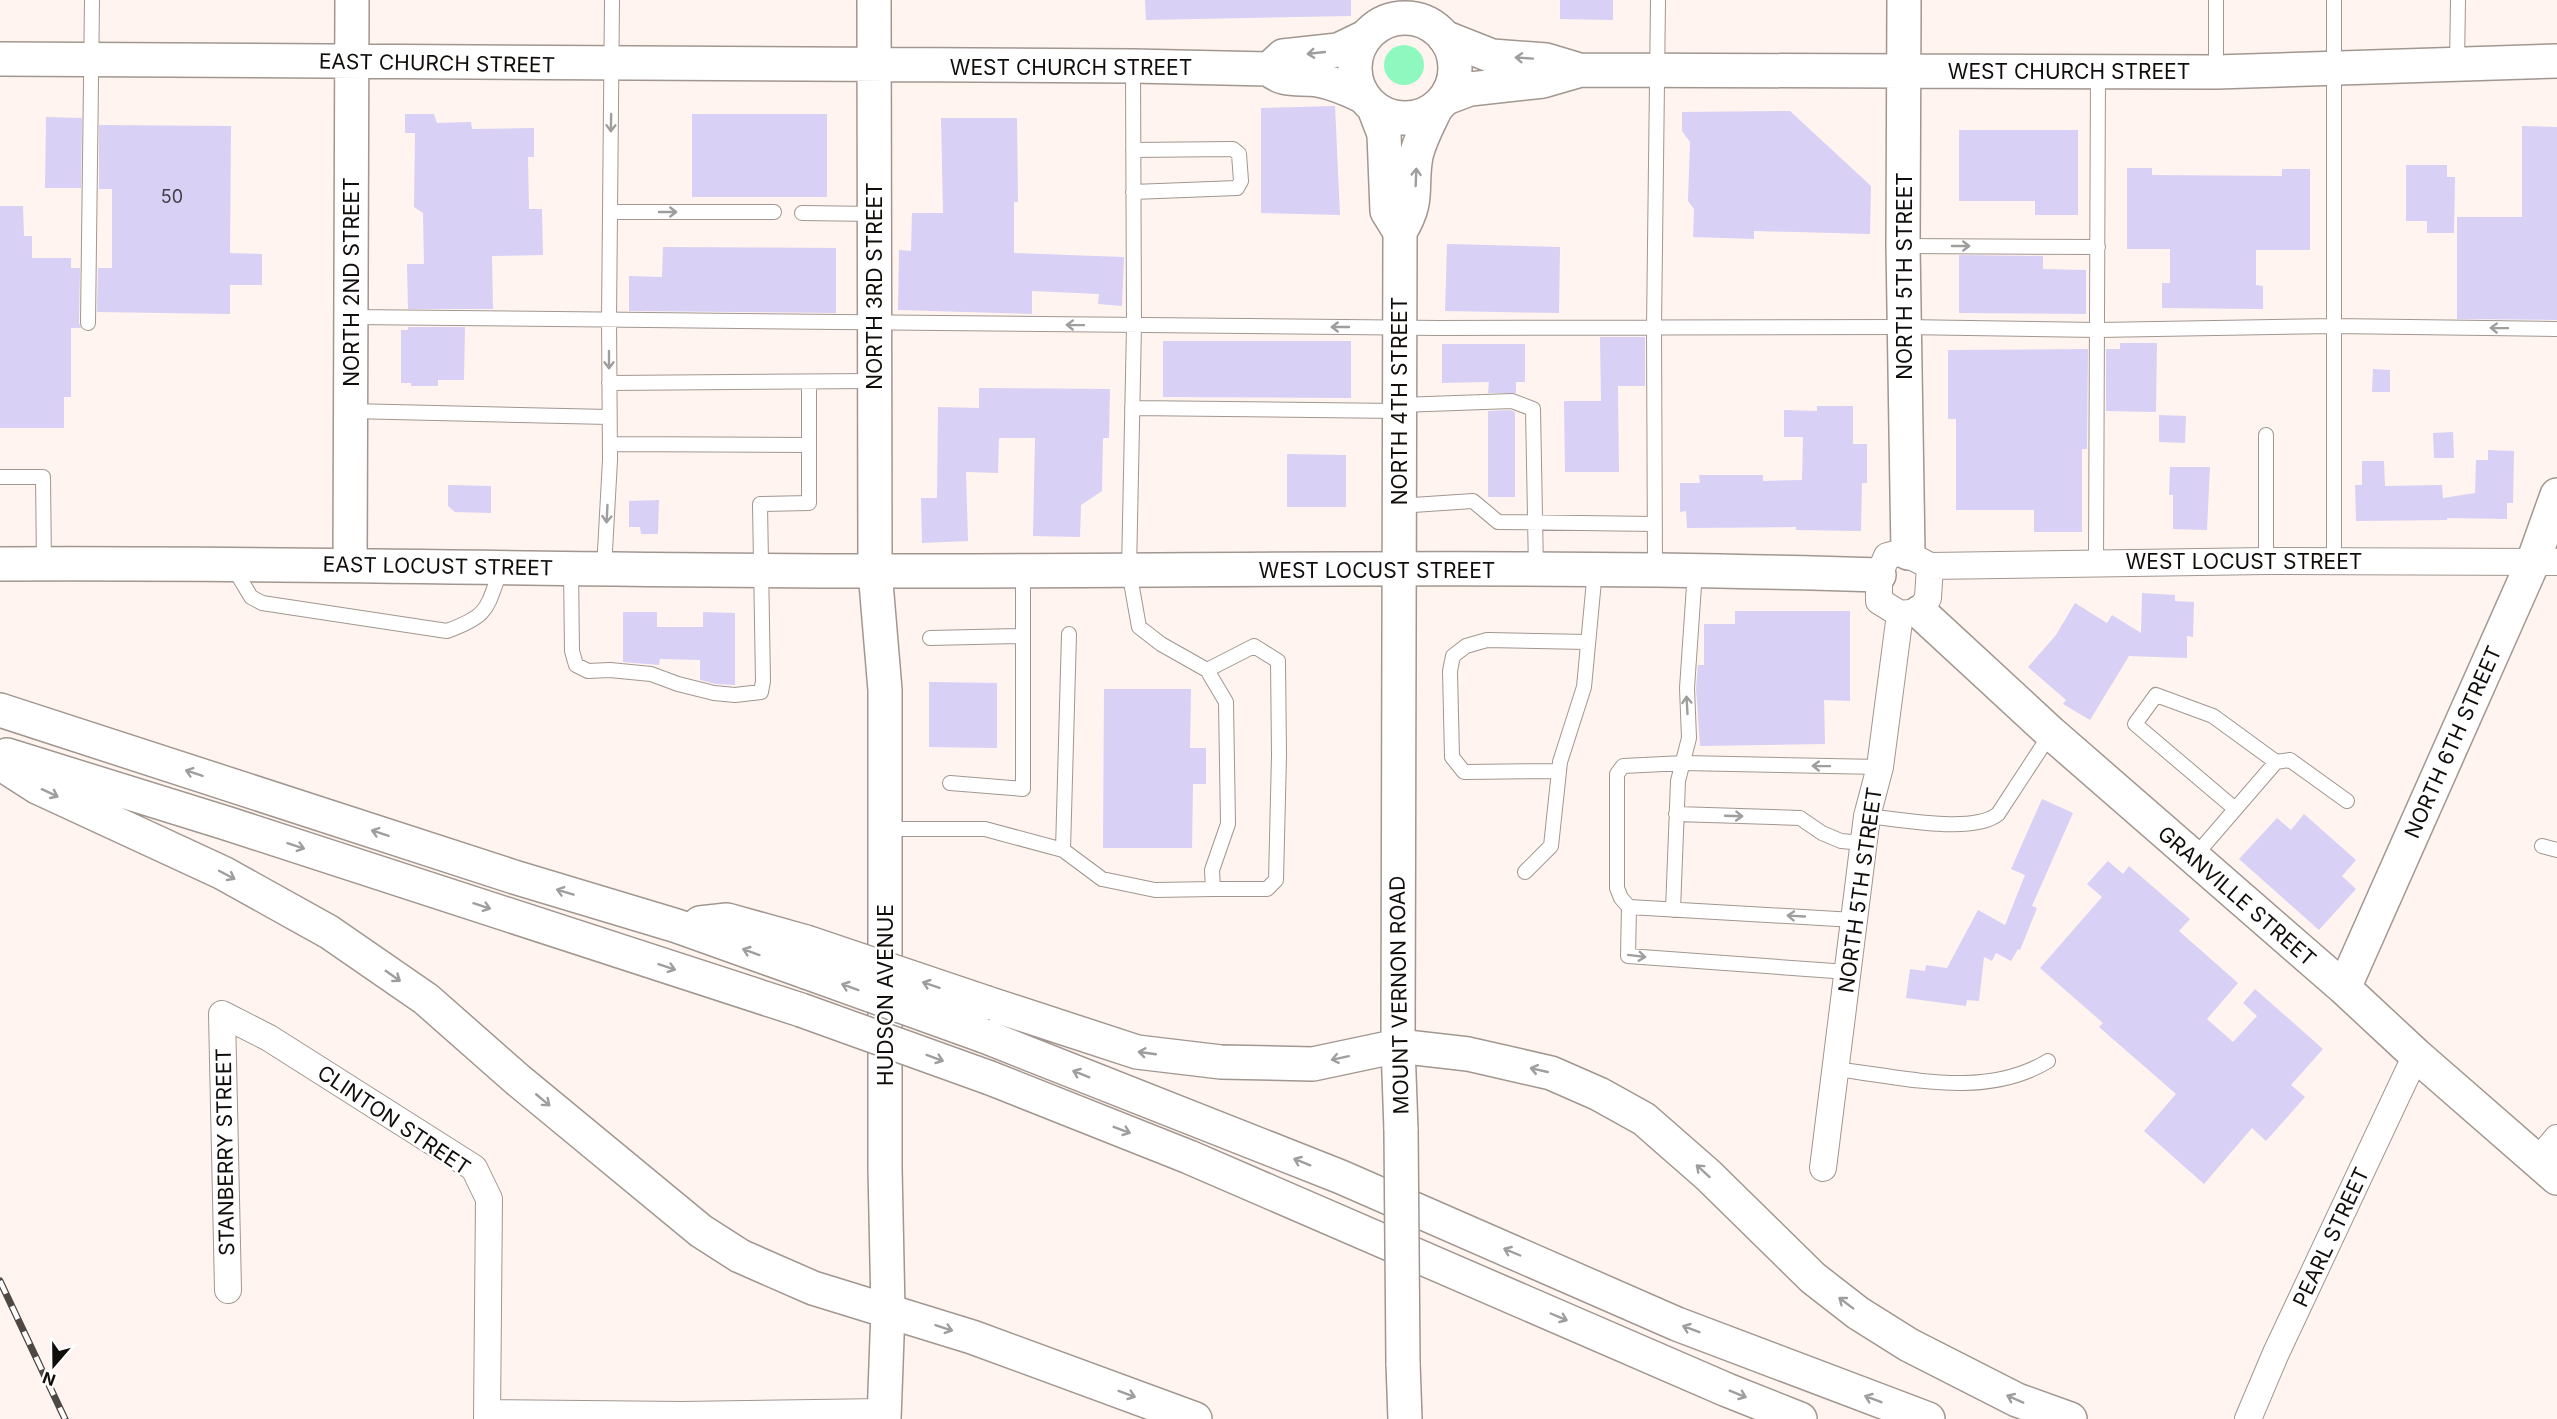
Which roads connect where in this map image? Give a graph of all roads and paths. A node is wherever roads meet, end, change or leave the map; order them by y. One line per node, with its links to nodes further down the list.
1 (92, 0): 13 (lane)
2 (352, 0): 15 (main road, NORTH 2ND STREET)
3 (612, 0): 16 (lane)
4 (874, 0): 18 (main road, NORTH 3RD STREET)
5 (1658, 0): 21 (lane)
6 (1904, 0): 25 (main road, NORTH 5TH STREET)
7 (2216, 0): 26 (lane)
8 (2334, 0): 22 (lane)
9 (2458, 0): 17 (lane)
10 (1374, 21): 11 (main road); 20 (main road, one-way to 20); 27 (main road)
11 (1434, 22): 23 (main road, WEST CHURCH STREET, one-way to 11); 28 (main road)
12 (0, 58): 13 (main road, EAST CHURCH STREET)
13 (90, 60): 15 (main road, EAST CHURCH STREET); 41 (lane)
14 (2557, 61): 17 (main road, WEST CHURCH STREET)
15 (351, 62): 16 (main road, EAST CHURCH STREET); 38 (main road, NORTH 2ND STREET)
16 (612, 64): 18 (main road, EAST CHURCH STREET); 31 (lane, one-way to 31)
17 (2457, 65): 22 (main road, WEST CHURCH STREET)
18 (874, 66): 19 (main road, WEST CHURCH STREET); 34 (main road, NORTH 3RD STREET)
19 (1133, 66): 20 (main road, WEST CHURCH STREET); 29 (lane)
20 (1269, 69): 27 (main road, WEST CHURCH STREET)
21 (1657, 69): 23 (main road, WEST CHURCH STREET); 25 (main road, WEST CHURCH STREET); 46 (lane)
22 (2334, 69): 26 (main road, WEST CHURCH STREET); 43 (lane)
23 (1581, 70): 28 (main road, WEST CHURCH STREET)
24 (2098, 70): 25 (main road, WEST CHURCH STREET); 26 (main road, WEST CHURCH STREET); 37 (lane)
25 (1904, 71): 36 (main road, NORTH 5TH STREET)
26 (2216, 72)
27 (1368, 102): 28 (main road); 35 (main road, NORTH 4TH STREET)
28 (1441, 103): 35 (main road, NORTH 4TH STREET, one-way to 28)
29 (1132, 150): 30 (lane); 30 (lane)
30 (1133, 192): 42 (lane)
31 (610, 212): 32 (lane, one-way to 32); 39 (lane)
32 (774, 212)
33 (802, 213): 34 (lane)
34 (873, 214): 40 (main road, NORTH 3RD STREET)
35 (1400, 232): 44 (main road, NORTH 4TH STREET)
36 (1903, 246): 37 (lane, one-way to 37); 45 (main road, NORTH 5TH STREET)
37 (2098, 247): 48 (lane)
38 (350, 317): 39 (lane); 54 (main road, NORTH 2ND STREET)
39 (609, 320): 40 (lane); 51 (lane, one-way to 51)
40 (874, 321): 42 (lane, one-way to 40); 49 (main road, NORTH 3RD STREET)
41 (88, 323)
42 (1134, 326): 44 (lane, one-way to 42); 52 (lane)
43 (2334, 326): 47 (lane, one-way to 43); 48 (lane); 66 (lane)
44 (1399, 327): 46 (lane); 53 (main road, NORTH 4TH STREET)
45 (1904, 327): 46 (lane); 48 (lane); 64 (main road, NORTH 5TH STREET)
46 (1654, 328): 63 (lane)
47 (2557, 329)
48 (2098, 330): 67 (lane)
49 (874, 381): 50 (lane); 82 (main road, NORTH 3RD STREET)
50 (809, 382): 51 (lane); 58 (lane)
51 (609, 383): 55 (lane)
52 (1132, 408): 53 (lane); 84 (lane)
53 (1399, 408): 61 (main road, NORTH 4TH STREET); 62 (lane)
54 (350, 411): 55 (lane); 72 (main road, NORTH 2ND STREET)
55 (609, 417): 57 (lane)
56 (2266, 435): 65 (lane)
57 (609, 444): 58 (lane); 75 (lane, one-way to 75)
58 (809, 445): 78 (lane)
59 (0, 477): 69 (lane)
60 (2557, 495): 68 (main road, NORTH 6TH STREET)
61 (1398, 506): 62 (lane); 79 (main road, NORTH 4TH STREET)
62 (1535, 523): 63 (lane); 80 (lane)
63 (1655, 524): 76 (lane)
64 (1919, 559): 67 (street, WEST LOCUST STREET); 85 (street); 86 (street)
65 (2266, 561): 66 (street, WEST LOCUST STREET); 67 (street, WEST LOCUST STREET)
66 (2334, 561): 68 (street, WEST LOCUST STREET)
67 (2096, 562)
68 (2545, 562): 118 (main road, NORTH 6TH STREET)
69 (44, 563): 70 (main road, EAST LOCUST STREET); 71 (main road, EAST LOCUST STREET)
70 (0, 564)
71 (231, 564): 72 (main road, EAST LOCUST STREET); 73 (lane)
72 (350, 565): 73 (main road, EAST LOCUST STREET)
73 (501, 567): 74 (main road, EAST LOCUST STREET)
74 (571, 568): 75 (main road, EAST LOCUST STREET); 78 (lane)
75 (604, 569): 78 (main road, EAST LOCUST STREET)
76 (1655, 569): 77 (main road, WEST LOCUST STREET); 81 (main road, WEST LOCUST STREET)
77 (1695, 569): 85 (main road, WEST LOCUST STREET); 97 (lane, one-way to 77)
78 (761, 570): 82 (main road, EAST LOCUST STREET)
79 (1398, 570): 80 (main road, WEST LOCUST STREET); 84 (main road, WEST LOCUST STREET); 120 (main road, MOUNT VERNON ROAD)
80 (1536, 570): 81 (main road, WEST LOCUST STREET)
81 (1595, 570): 90 (lane)
82 (875, 571): 83 (main road, WEST LOCUST STREET); 105 (main road, HUDSON AVENUE)
83 (1023, 571): 84 (main road, WEST LOCUST STREET); 88 (lane)
84 (1129, 571): 91 (lane)
85 (1879, 575): 86 (street)
86 (1910, 613): 93 (main road, GRANVILLE STREET); 98 (street, NORTH 5TH STREET)
87 (1069, 634): 109 (lane)
88 (1023, 636): 89 (lane); 100 (lane)
89 (930, 638)
90 (1588, 642): 99 (lane); 99 (lane)
91 (1207, 670): 112 (lane); 112 (lane)
92 (0, 710): 116 (main road, one-way to 92)
93 (2051, 733): 104 (lane); 110 (main road, GRANVILLE STREET)
94 (0, 753): 133 (main road, one-way to 133, bridge)
95 (0, 762): 127 (main road, one-way to 127)
96 (2276, 762): 101 (lane); 102 (lane); 102 (lane)
97 (1684, 763): 98 (lane, one-way to 97); 103 (lane); 113 (lane)
98 (1880, 767): 104 (street, NORTH 5TH STREET)
99 (1559, 771): 111 (lane)
100 (950, 783)
101 (2347, 801)
102 (2234, 808): 110 (lane)
103 (1676, 814): 106 (lane, one-way to 106); 114 (lane)
104 (1867, 816): 106 (street, NORTH 5TH STREET)
105 (885, 829): 109 (lane); 127 (main road, HUDSON AVENUE)
106 (1864, 843): 115 (street, NORTH 5TH STREET)
107 (2542, 846): 108 (lane)
108 (2557, 849)
109 (1063, 850): 112 (lane)
110 (2193, 858): 118 (main road, GRANVILLE STREET)
111 (1524, 872)
112 (1213, 889)
113 (1629, 907): 114 (lane); 117 (lane, one-way to 117)
114 (1673, 910): 115 (lane, one-way to 114)
115 (1854, 920): 117 (street, NORTH 5TH STREET)
116 (806, 957): 120 (main road, one-way to 116, bridge); 134 (main road, one-way to 116, bridge)
117 (1848, 972): 123 (street, NORTH 5TH STREET)
118 (2344, 988): 121 (main road, GRANVILLE STREET)
119 (222, 1014): 126 (street, STANBERRY STREET); 129 (street, CLINTON STREET)
120 (1398, 1046): 132 (main road, MOUNT VERNON ROAD, bridge); 135 (main road, one-way to 120)
121 (2416, 1055): 124 (main road, GRANVILLE STREET); 136 (street, PEARL STREET)
122 (2048, 1061): 123 (lane)
123 (1835, 1069): 125 (street, NORTH 5TH STREET)
124 (2551, 1159)
125 (1823, 1168)
126 (228, 1290)
127 (888, 1310): 128 (main road, HUDSON AVENUE); 131 (main road, one-way to 131)
128 (884, 1415): 130 (street)
129 (487, 1416): 130 (street)
130 (682, 1417)
131 (1195, 1419)
132 (1405, 1419)
133 (1800, 1419)
134 (1928, 1419)
135 (2070, 1419)
136 (2248, 1419)

